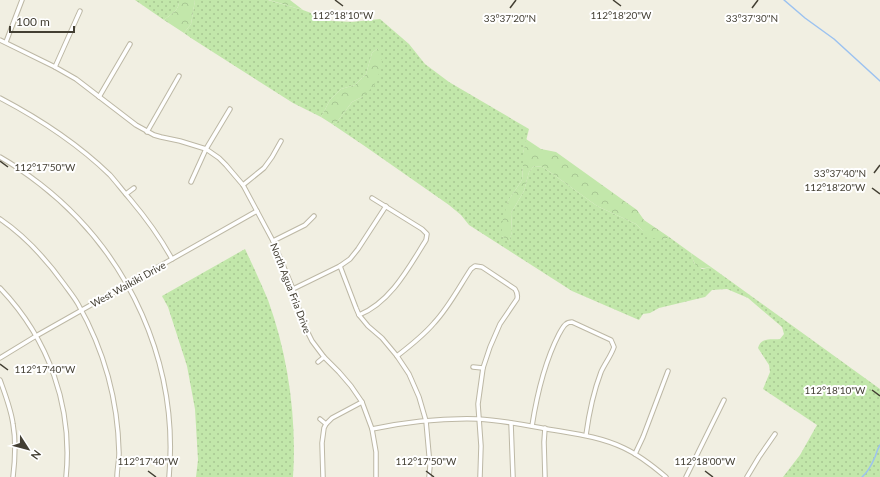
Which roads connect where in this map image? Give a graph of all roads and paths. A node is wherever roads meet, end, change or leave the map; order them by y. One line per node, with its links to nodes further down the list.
1 (22, 0): 4 (street)
2 (80, 11): 6 (street)
3 (0, 40): 4 (street, North Agua Fria Drive)
4 (6, 42): 6 (street, North Agua Fria Drive)
5 (130, 44): 8 (street)
6 (55, 67): 8 (street, North Agua Fria Drive)
7 (179, 76): 11 (street)
8 (99, 97): 11 (street, North Agua Fria Drive)
9 (0, 98): 18 (street)
10 (230, 109): 13 (street)
11 (147, 132): 13 (street, North Agua Fria Drive)
12 (281, 141): 16 (street)
13 (206, 149): 15 (street); 16 (street, North Agua Fria Drive)
14 (0, 157): 27 (street)
15 (191, 182)
16 (243, 186): 21 (street, North Agua Fria Drive)
17 (134, 188): 18 (street)
18 (126, 194): 25 (street)
19 (372, 198): 20 (street)
20 (386, 206): 26 (street); 31 (street)
21 (257, 211): 24 (street, North Agua Fria Drive); 25 (street, West Waikiki Drive)
22 (314, 216): 24 (street)
23 (0, 219): 30 (street)
24 (273, 241): 29 (street, North Agua Fria Drive)
25 (172, 259): 27 (street, West Waikiki Drive)
26 (340, 266): 29 (street); 31 (street)
27 (127, 284): 30 (street, West Waikiki Drive); 57 (street)
28 (0, 288): 32 (street)
29 (293, 289): 34 (street, North Agua Fria Drive)
30 (81, 310): 32 (street, West Waikiki Drive); 56 (street)
31 (359, 315): 33 (street)
32 (36, 336): 35 (street, West Waikiki Drive); 55 (street)
33 (397, 356): 38 (street); 45 (street)
34 (324, 357): 36 (street); 42 (street, North Agua Fria Drive)
35 (0, 358)
36 (318, 362)
37 (473, 367): 38 (street)
38 (483, 368): 44 (street)
39 (668, 371): 53 (street)
40 (0, 380): 54 (street)
41 (724, 400): 65 (street)
42 (362, 402): 47 (street); 50 (street, North Agua Fria Drive)
43 (320, 419): 47 (street)
44 (479, 419): 45 (street); 46 (street); 61 (street)
45 (426, 421): 50 (street); 60 (street)
46 (511, 423): 48 (street); 62 (street)
47 (326, 424): 58 (street)
48 (532, 426): 49 (street); 52 (street)
49 (545, 428): 52 (street); 63 (street)
50 (372, 429): 59 (street, North Agua Fria Drive)
51 (775, 434): 66 (street)
52 (586, 435): 53 (street)
53 (635, 454): 64 (street)
54 (13, 477)
55 (66, 477)
56 (117, 477)
57 (169, 477)
58 (323, 477)
59 (376, 477)
60 (429, 477)
61 (480, 477)
62 (513, 477)
63 (544, 477)
64 (666, 477)
65 (686, 477)
66 (747, 477)

